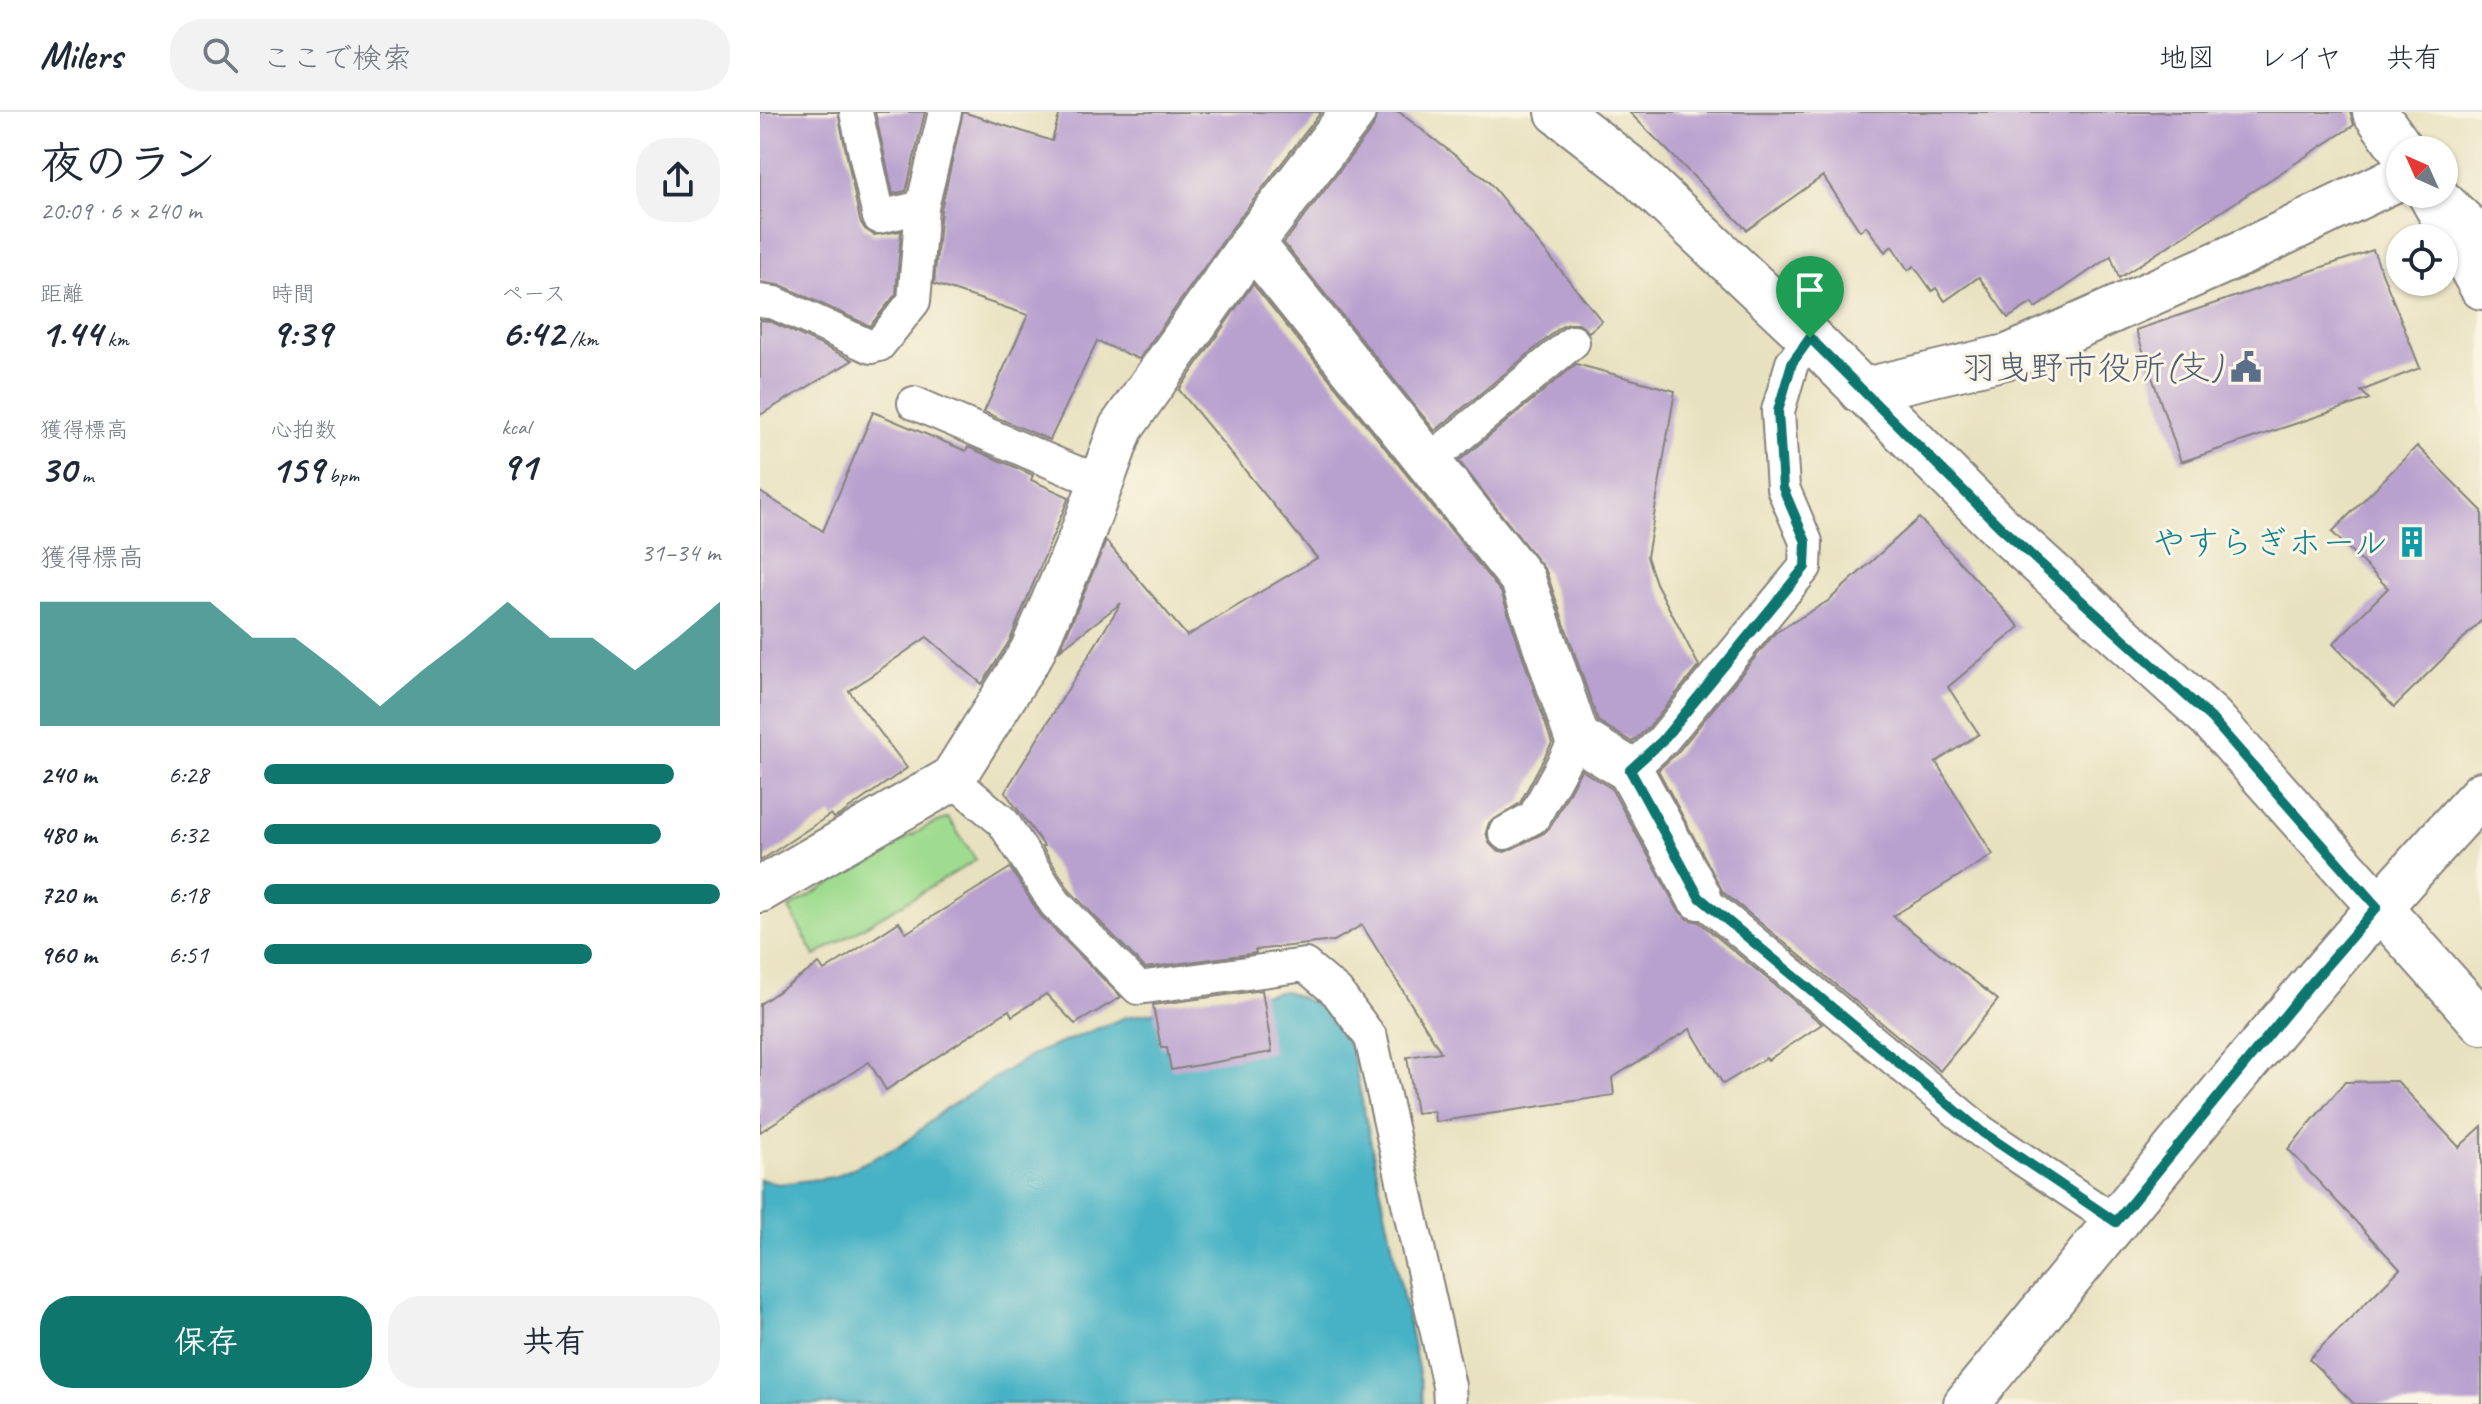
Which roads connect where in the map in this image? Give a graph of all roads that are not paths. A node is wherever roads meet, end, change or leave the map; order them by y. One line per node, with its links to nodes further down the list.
1 (856, 112): 8 (lane)
2 (945, 112): 8 (lane)
3 (1353, 112): 12 (street)
4 (1558, 112): 15 (street)
5 (2375, 112): 6 (street)
6 (2392, 136)
7 (2386, 184): 17 (street)
8 (922, 207): 14 (lane)
9 (2438, 208): 13 (street)
10 (2457, 208): 11 (lane)
11 (2482, 232)
12 (1252, 243): 19 (street); 20 (street)
13 (2482, 287)
14 (760, 301)
15 (1810, 338): 17 (street); 22 (lane)
16 (1573, 342): 19 (lane)
17 (1861, 391): 28 (street)
18 (914, 403): 20 (lane)
19 (1428, 462): 21 (street)
20 (1102, 479): 23 (street)
21 (1577, 738): 22 (street); 25 (lane)
22 (1630, 770): 27 (street)
23 (952, 779): 26 (street); 31 (lane)
24 (2482, 794): 28 (street)
25 (1505, 833)
26 (760, 890)
27 (1699, 897): 30 (lane)
28 (2377, 907): 29 (street); 30 (street)
29 (2482, 1022)
30 (2116, 1222): 32 (street)
31 (1450, 1404)
32 (1966, 1404)

